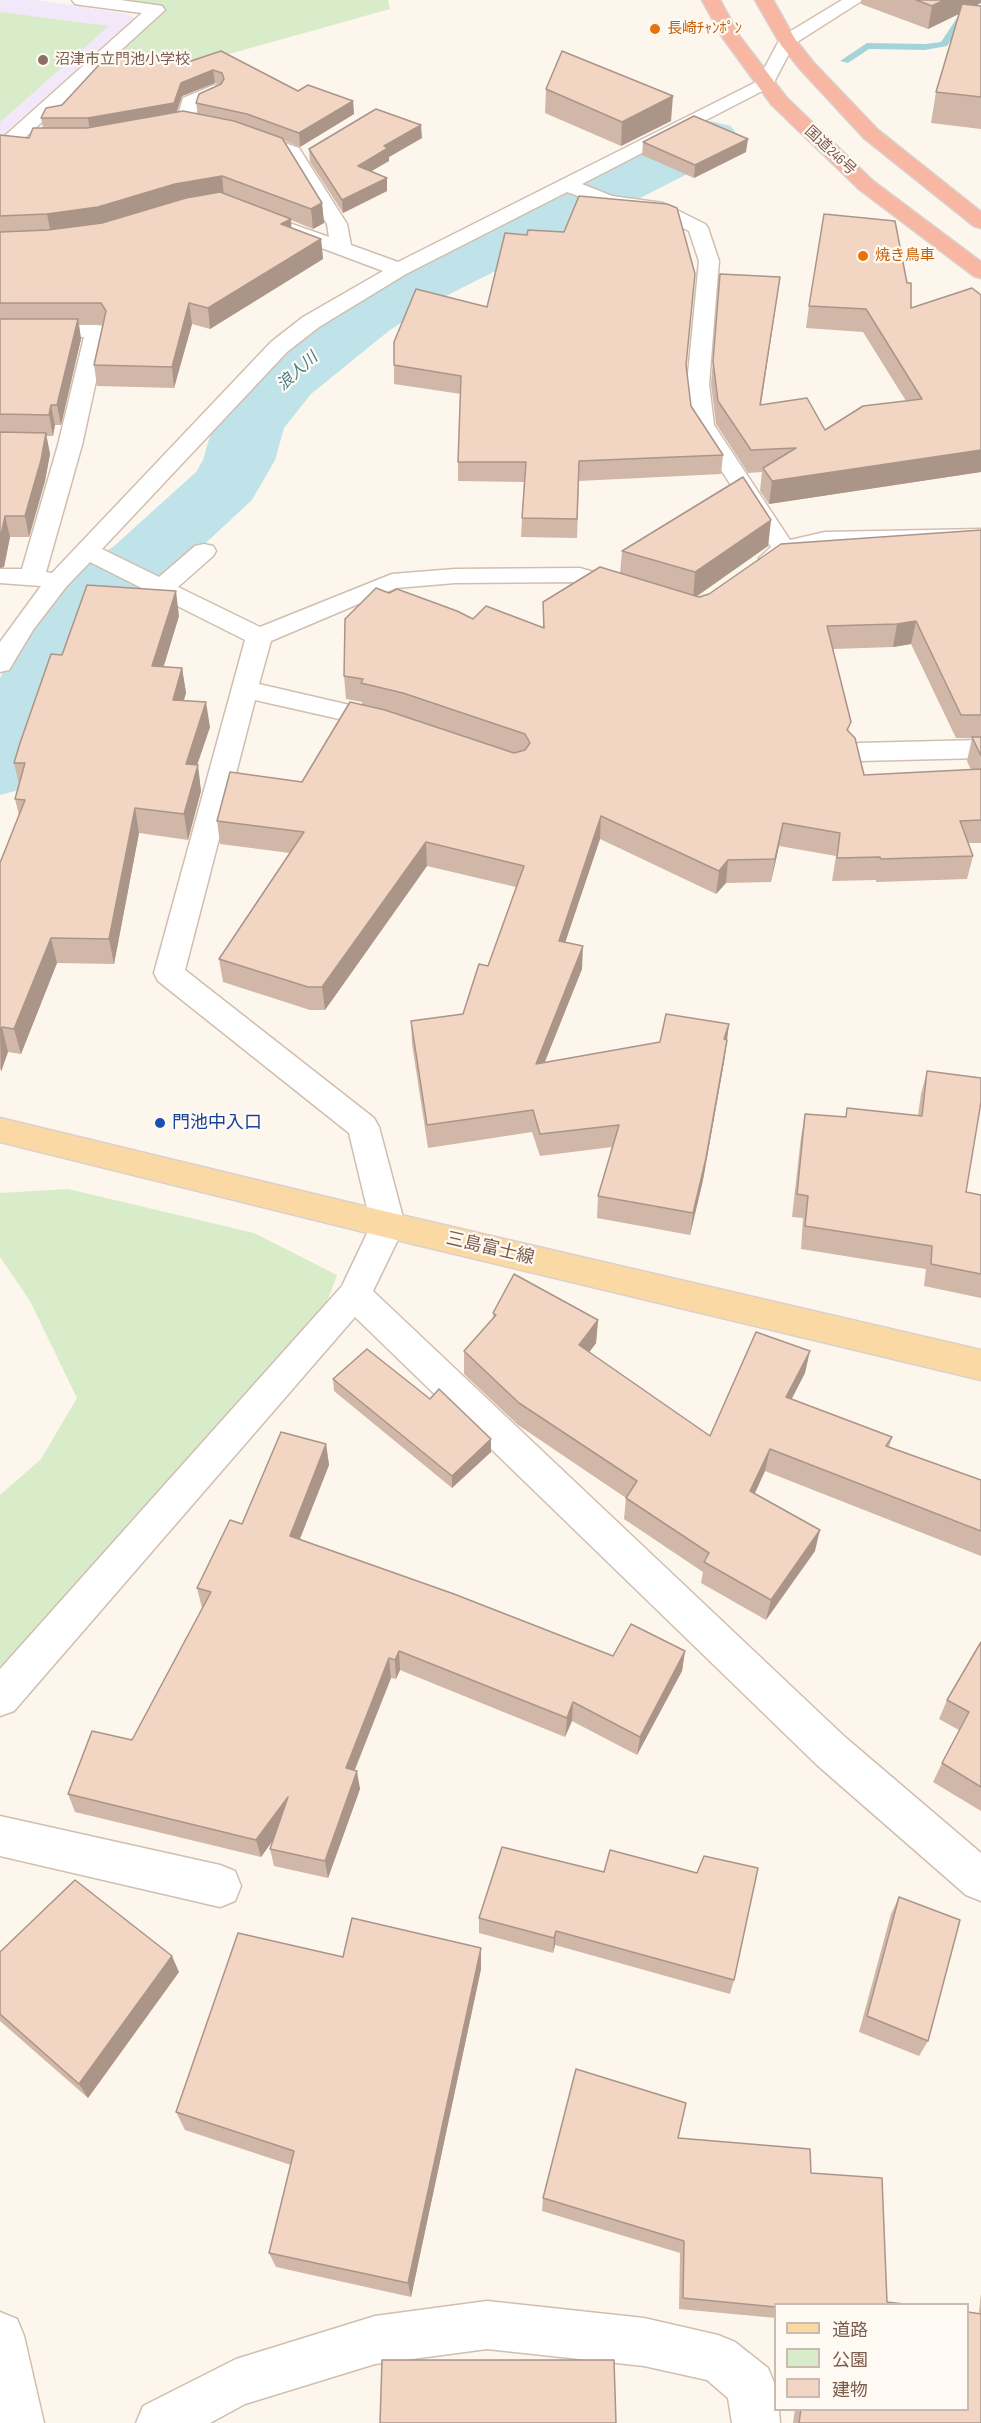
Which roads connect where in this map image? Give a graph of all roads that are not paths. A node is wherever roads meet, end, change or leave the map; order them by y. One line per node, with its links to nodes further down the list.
1 (81, 0): 11 (street)
2 (711, 0): 6 (highway, 国道246号)
3 (764, 0): 5 (highway)
4 (854, 0): 5 (street)
5 (787, 41): 6 (street); 16 (highway)
6 (766, 82): 14 (street); 19 (highway, 国道246号)
7 (214, 91): 8 (street)
8 (207, 127)
9 (229, 131): 13 (street)
10 (45, 140): 11 (street)
11 (6, 145)
12 (316, 148): 13 (street)
13 (296, 160): 17 (street)
14 (586, 192): 18 (street); 24 (street)
15 (256, 216): 17 (street)
16 (981, 222)
17 (341, 248): 18 (street)
18 (399, 270): 25 (street)
19 (981, 273)
20 (0, 331): 22 (street)
21 (47, 444): 22 (street)
22 (70, 445): 29 (street)
23 (981, 536): 24 (street)
24 (784, 549): 27 (street)
25 (88, 551): 30 (street); 31 (street)
26 (204, 551): 31 (street)
27 (754, 569)
28 (0, 576): 29 (street)
29 (32, 576): 30 (street)
30 (57, 582): 34 (street)
31 (162, 588): 33 (street)
32 (654, 597): 33 (street)
33 (259, 637): 35 (street)
34 (0, 664)
35 (246, 690): 36 (street); 40 (street)
36 (416, 731)
37 (981, 749): 38 (street)
38 (859, 752)
39 (0, 1130): 40 (main road, 三島富士線)
40 (388, 1224): 41 (street); 42 (main road, 三島富士線)
41 (354, 1295): 43 (street); 45 (street)
42 (981, 1365)
43 (0, 1698)
44 (0, 1836): 46 (street)
45 (981, 1880)
46 (220, 1886)
47 (0, 2336): 48 (street)
48 (20, 2423)
49 (160, 2423): 50 (street)
50 (756, 2423)

